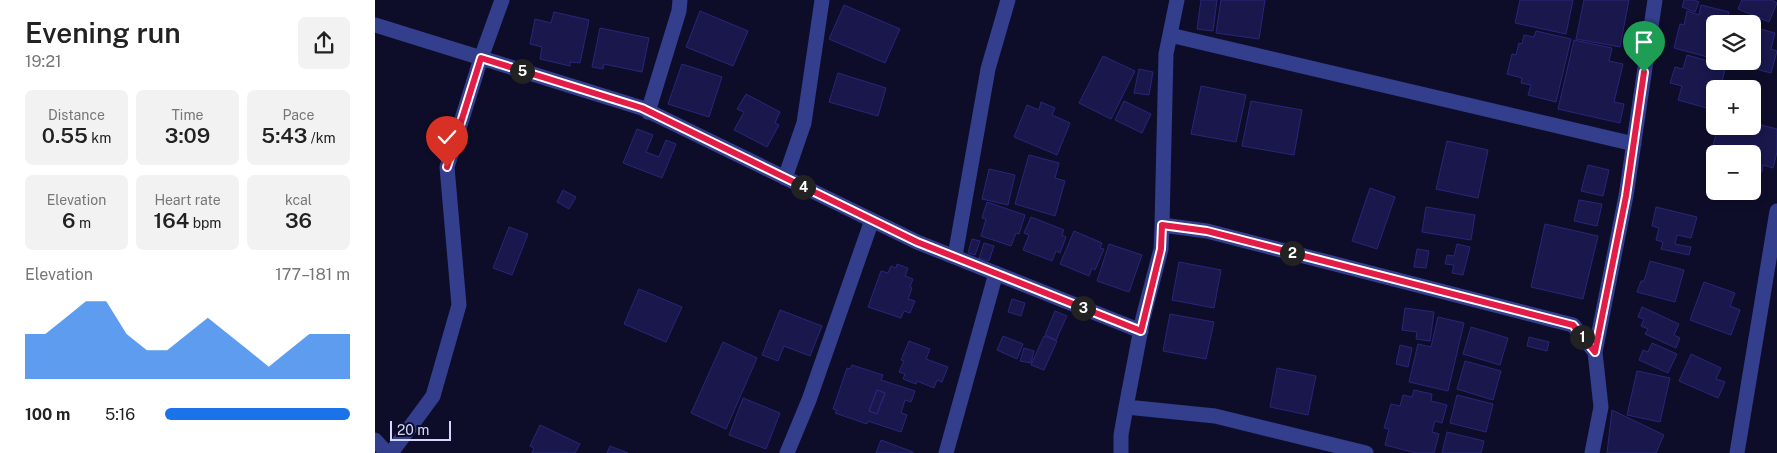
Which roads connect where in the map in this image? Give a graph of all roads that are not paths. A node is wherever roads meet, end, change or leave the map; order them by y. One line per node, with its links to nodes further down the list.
1 (502, 0): 9 (street)
2 (680, 0): 10 (street)
3 (822, 0): 12 (street)
4 (1008, 0): 16 (street)
5 (1177, 0): 8 (street)
6 (1655, 0): 11 (street)
7 (375, 25): 9 (street)
8 (1170, 35): 11 (street); 15 (street)
9 (481, 58): 10 (street); 22 (street)
10 (648, 112): 12 (street)
11 (1633, 144): 19 (street)
12 (785, 178): 14 (street)
13 (1777, 210): 28 (street)
14 (872, 220): 16 (street); 23 (street)
15 (1162, 225): 18 (street); 19 (street)
16 (955, 256): 17 (street)
17 (996, 273): 18 (street); 24 (street)
18 (1141, 331): 20 (street)
19 (1595, 352): 27 (street)
20 (1126, 408): 25 (street); 26 (street)
21 (375, 440): 22 (street)
22 (389, 453)
23 (787, 453)
24 (946, 453)
25 (1121, 453)
26 (1366, 453)
27 (1592, 453)
28 (1737, 453)

